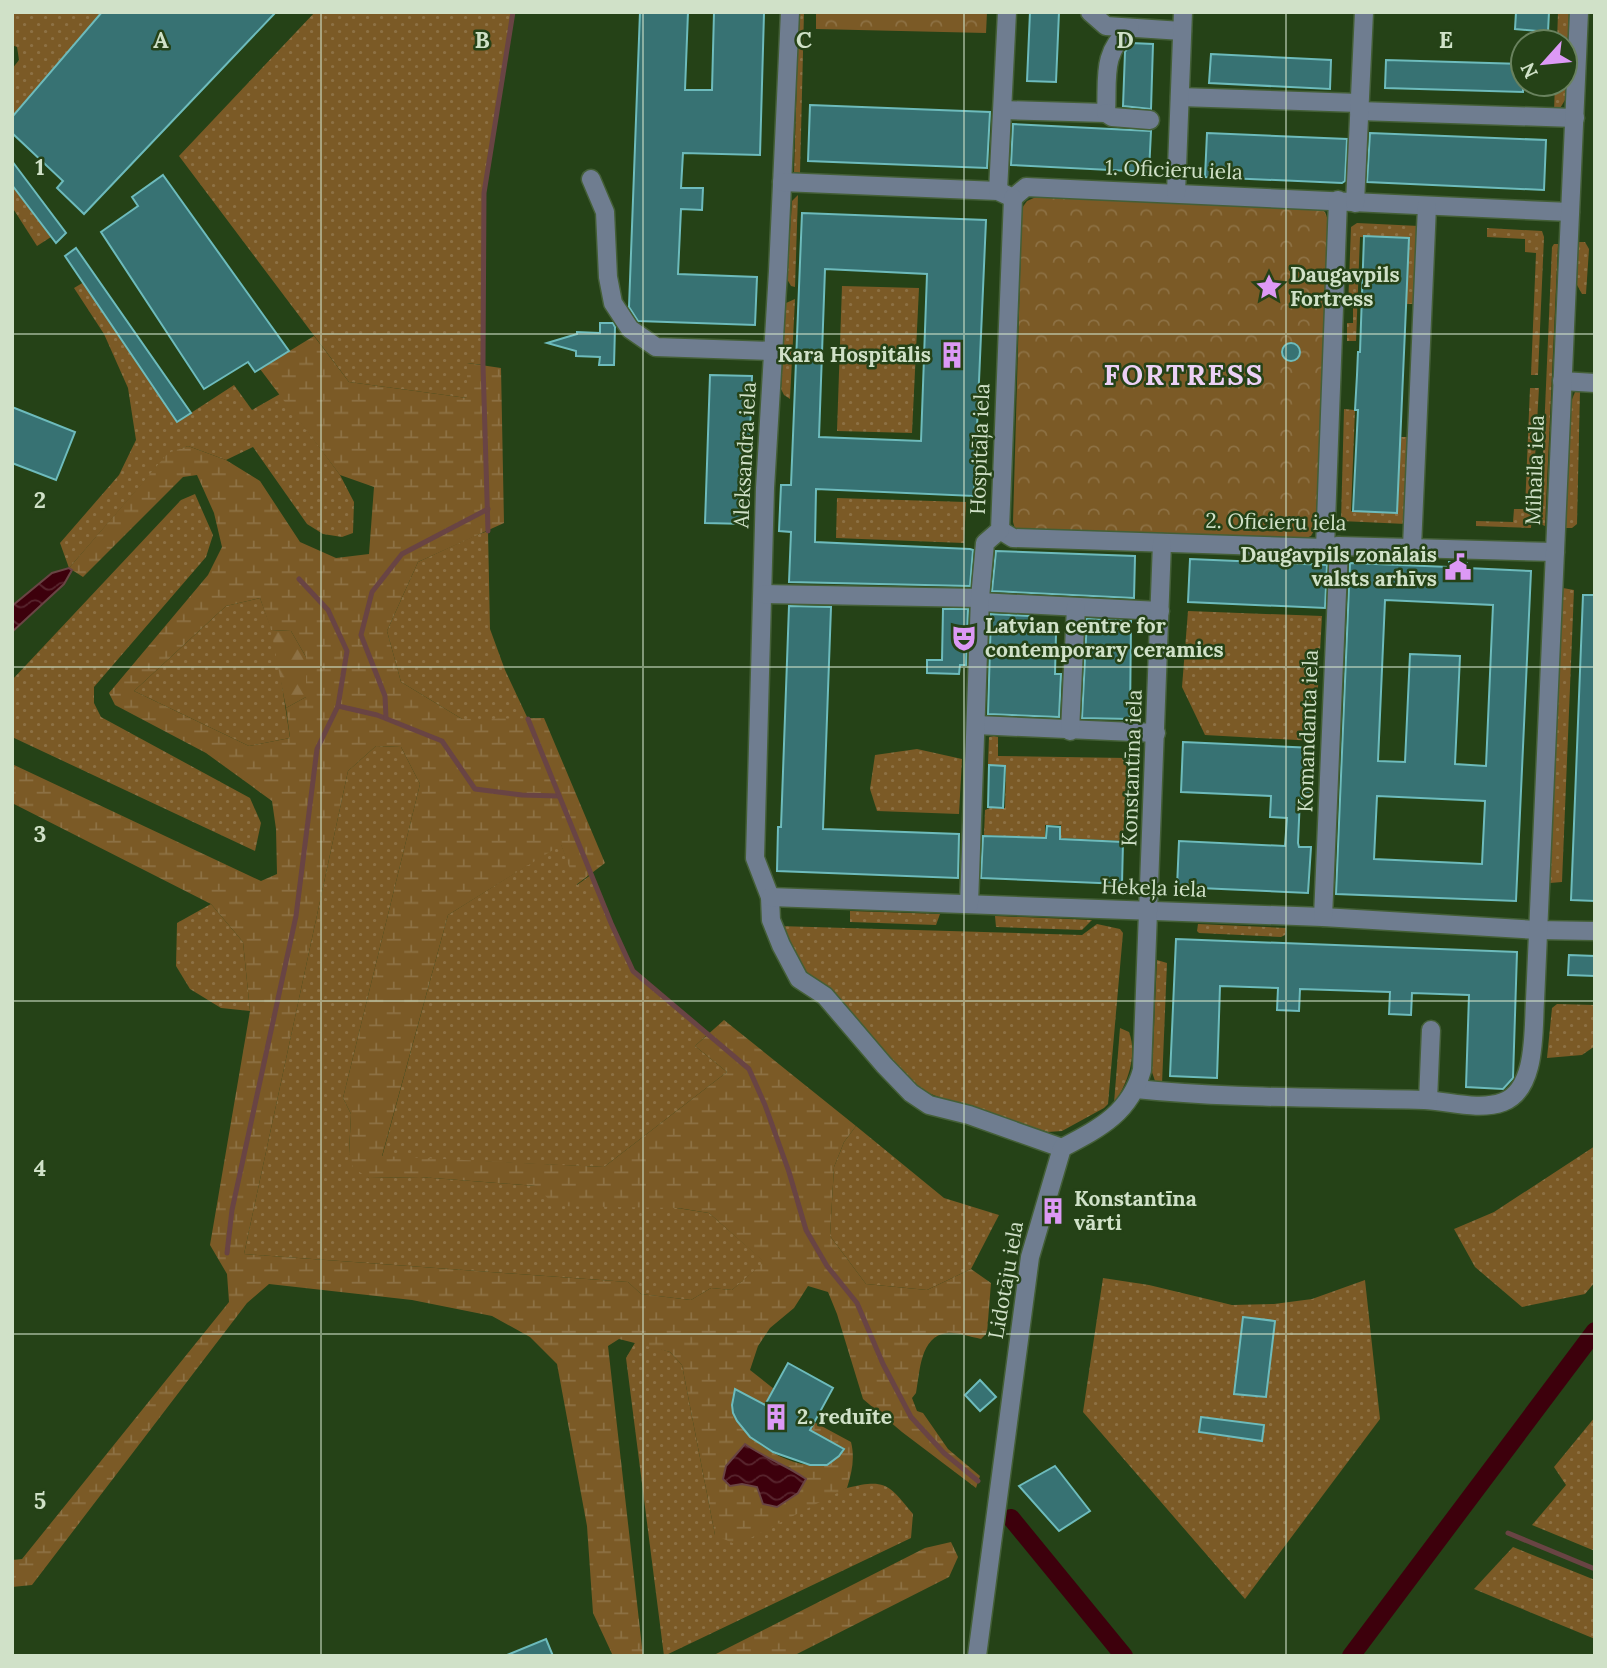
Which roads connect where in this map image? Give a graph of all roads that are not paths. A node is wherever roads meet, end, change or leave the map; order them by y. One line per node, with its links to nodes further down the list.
1 (790, 12): 16 (street, Aleksandra iela)
2 (1007, 12): 11 (street, Hospitāļa iela)
3 (1090, 12): 7 (street)
4 (1183, 12): 8 (street)
5 (1364, 12): 10 (street, Komandanta iela)
6 (1579, 12): 13 (street, Mihaila iela)
7 (1130, 28): 8 (street); 12 (street)
8 (1182, 31): 9 (street)
9 (1180, 97): 10 (street); 17 (street)
10 (1359, 107): 13 (street); 19 (street, Komandanta iela)
11 (1003, 110): 12 (street); 18 (street, Hospitāļa iela)
12 (1106, 113): 14 (street)
13 (1575, 118): 21 (street, Mihaila iela)
14 (1150, 120)
15 (591, 179): 22 (street)
16 (782, 182): 18 (street, 1. Oficieru iela); 22 (street, Aleksandra iela)
17 (1176, 193): 18 (street, 1. Oficieru iela); 19 (street, 1. Oficieru iela)
18 (1005, 195): 25 (street, Hospitāļa iela)
19 (1346, 202): 20 (street, 1. Oficieru iela); 27 (street, Komandanta iela)
20 (1427, 206): 21 (street, 1. Oficieru iela); 28 (street)
21 (1570, 212): 23 (street, Mihaila iela)
22 (773, 351): 30 (street, Aleksandra iela)
23 (1562, 381): 24 (street); 29 (street, Mihaila iela)
24 (1595, 383)
25 (1000, 530): 26 (street, 2. Oficieru iela); 31 (street, Hospitāļa iela)
26 (1163, 543): 27 (street, 2. Oficieru iela); 33 (street, Konstantīna iela)
27 (1332, 547): 28 (street, 2. Oficieru iela); 40 (street, Komandanta iela)
28 (1412, 547): 29 (street, 2. Oficieru iela)
29 (1555, 552): 41 (street, Mihaila iela)
30 (763, 594): 31 (street); 37 (street, Aleksandra iela)
31 (980, 600): 32 (street); 34 (street, Hospitāļa iela)
32 (1076, 607): 33 (street); 35 (street)
33 (1160, 611): 36 (street, Konstantīna iela)
34 (975, 725): 35 (street); 38 (street, Hospitāļa iela)
35 (1070, 730): 36 (street)
36 (1156, 733): 39 (street, Konstantīna iela)
37 (770, 897): 38 (street, Hekeļa iela); 46 (street, Aleksandra iela)
38 (969, 904): 39 (street, Hekeļa iela)
39 (1149, 910): 40 (street, Hekeļa iela); 44 (street)
40 (1323, 917): 41 (street, Hekeļa iela)
41 (1537, 930): 42 (street, Hekeļa iela); 45 (street, Mihaila iela)
42 (1595, 931)
43 (1431, 1030): 45 (street)
44 (1136, 1089): 45 (street, Mihaila iela); 46 (street)
45 (1428, 1100)
46 (1062, 1148): 47 (street, Lidotāju iela)
47 (977, 1656)

